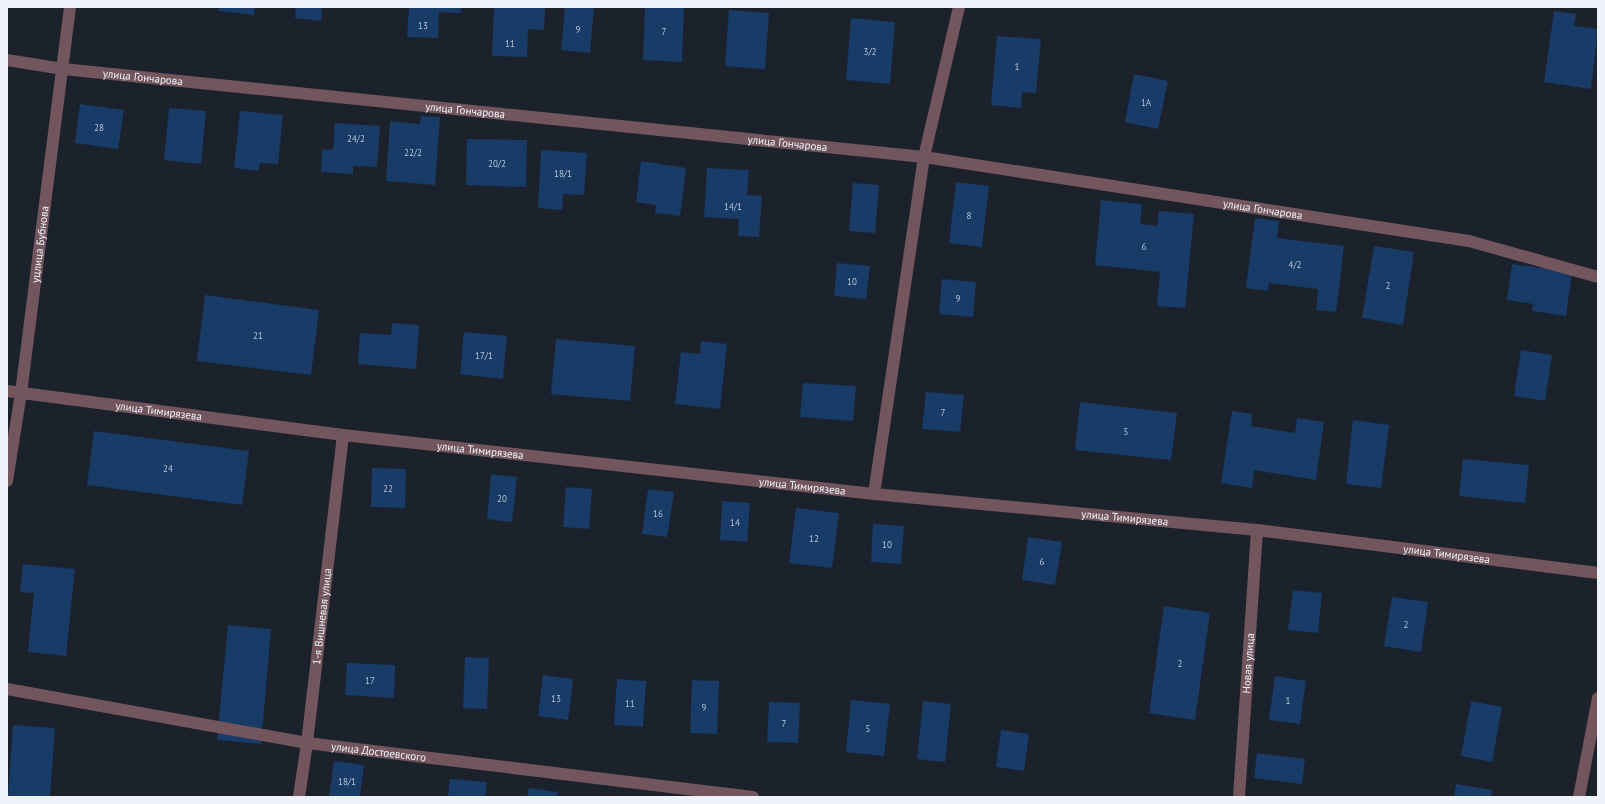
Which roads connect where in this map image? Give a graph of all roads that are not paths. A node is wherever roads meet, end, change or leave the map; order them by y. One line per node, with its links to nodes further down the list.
1 (70, 7): 4 (street, уцлица Бубнова)
2 (959, 7): 5 (street)
3 (7, 60): 4 (street, улица Гончарова)
4 (63, 69): 5 (street, улица Гончарова); 8 (street, уцлица Бубнова)
5 (924, 157): 6 (street, улица Гончарова); 11 (street)
6 (1598, 277)
7 (7, 391): 8 (street, улица Тимирязева)
8 (21, 393): 9 (street, улица Тимирязева); 10 (street, уцлица Бубнова)
9 (343, 435): 11 (street, улица Тимирязева); 16 (street, 1-я Вишневая улица)
10 (7, 481)
11 (874, 494): 12 (street, улица Тимирязева)
12 (1257, 530): 13 (street, улица Тимирязева); 19 (street, Новая улица)
13 (1598, 573)
14 (7, 689): 16 (street, улица Достоевского)
15 (1598, 698): 20 (street)
16 (306, 742): 17 (street, 1-я Вишневая улица); 18 (street, улица Достоевского)
17 (298, 797)
18 (752, 797)
19 (1239, 797)
20 (1579, 797)

